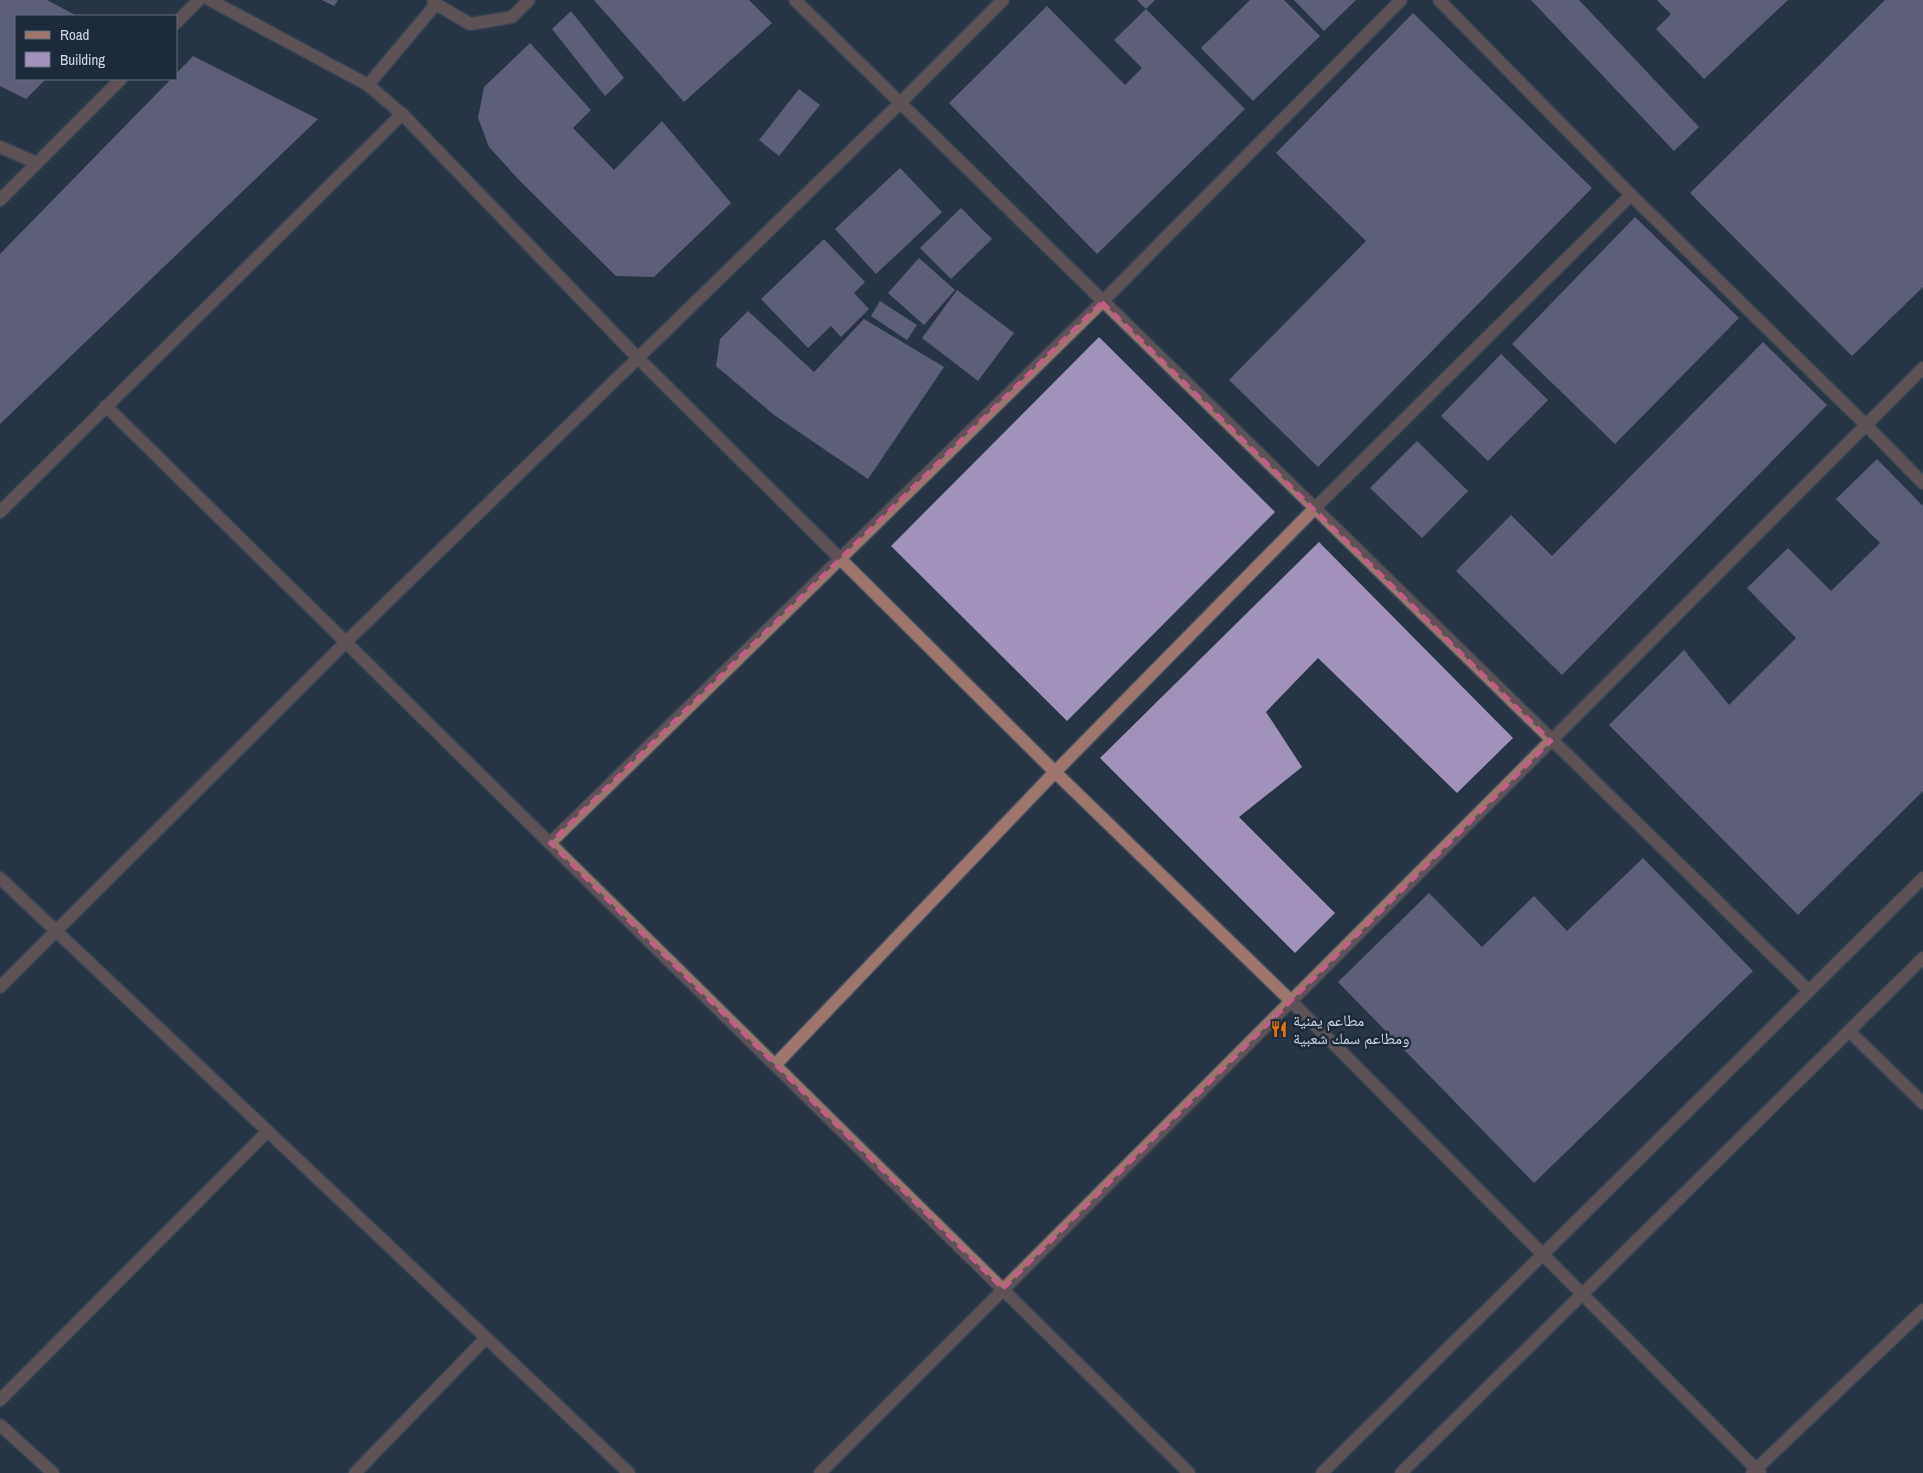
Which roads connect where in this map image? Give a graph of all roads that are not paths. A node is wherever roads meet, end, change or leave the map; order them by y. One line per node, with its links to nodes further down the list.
1 (199, 0): 9 (street)
2 (210, 0): 11 (street)
3 (529, 0): 8 (street)
4 (795, 0): 12 (street)
5 (1003, 0): 12 (street)
6 (1401, 0): 18 (street)
7 (1439, 0): 16 (street)
8 (434, 2): 11 (street)
9 (178, 21)
10 (120, 80): 15 (street)
11 (368, 85): 13 (street)
12 (900, 103): 18 (street); 19 (street)
13 (402, 114): 19 (street); 21 (street)
14 (0, 147): 15 (street)
15 (37, 163): 17 (street)
16 (1631, 195): 22 (street); 24 (street)
17 (0, 200)
18 (1102, 302): 24 (street); 26 (street)
19 (638, 358): 26 (street); 27 (street)
20 (1923, 368): 22 (street)
21 (106, 406): 25 (street); 27 (street)
22 (1866, 425): 23 (street); 28 (street)
23 (1923, 483)
24 (1315, 508): 28 (street); 29 (street)
25 (0, 512)
26 (840, 558): 29 (street); 30 (street)
27 (346, 642): 30 (street); 33 (street)
28 (1551, 740): 36 (street); 37 (street)
29 (1055, 772): 37 (street); 39 (street)
30 (550, 842): 39 (street)
31 (0, 878): 33 (street)
32 (1923, 878): 36 (street)
33 (57, 931): 35 (street); 41 (street)
34 (1923, 958): 38 (street)
35 (0, 987)
36 (1808, 991): 42 (street)
37 (1291, 1002): 42 (street); 43 (street)
38 (1849, 1031): 40 (street); 44 (street)
39 (775, 1065): 43 (street)
40 (1923, 1103)
41 (268, 1131): 46 (street); 47 (street)
42 (1542, 1255): 44 (street); 55 (street)
43 (1003, 1290): 53 (street); 54 (street)
44 (1582, 1295): 49 (street); 56 (street)
45 (1923, 1310): 49 (street)
46 (486, 1338): 51 (street); 52 (street)
47 (0, 1400)
48 (0, 1425): 50 (street)
49 (1756, 1472)
50 (53, 1473)
51 (356, 1473)
52 (629, 1473)
53 (820, 1473)
54 (1189, 1473)
55 (1322, 1473)
56 (1401, 1473)

